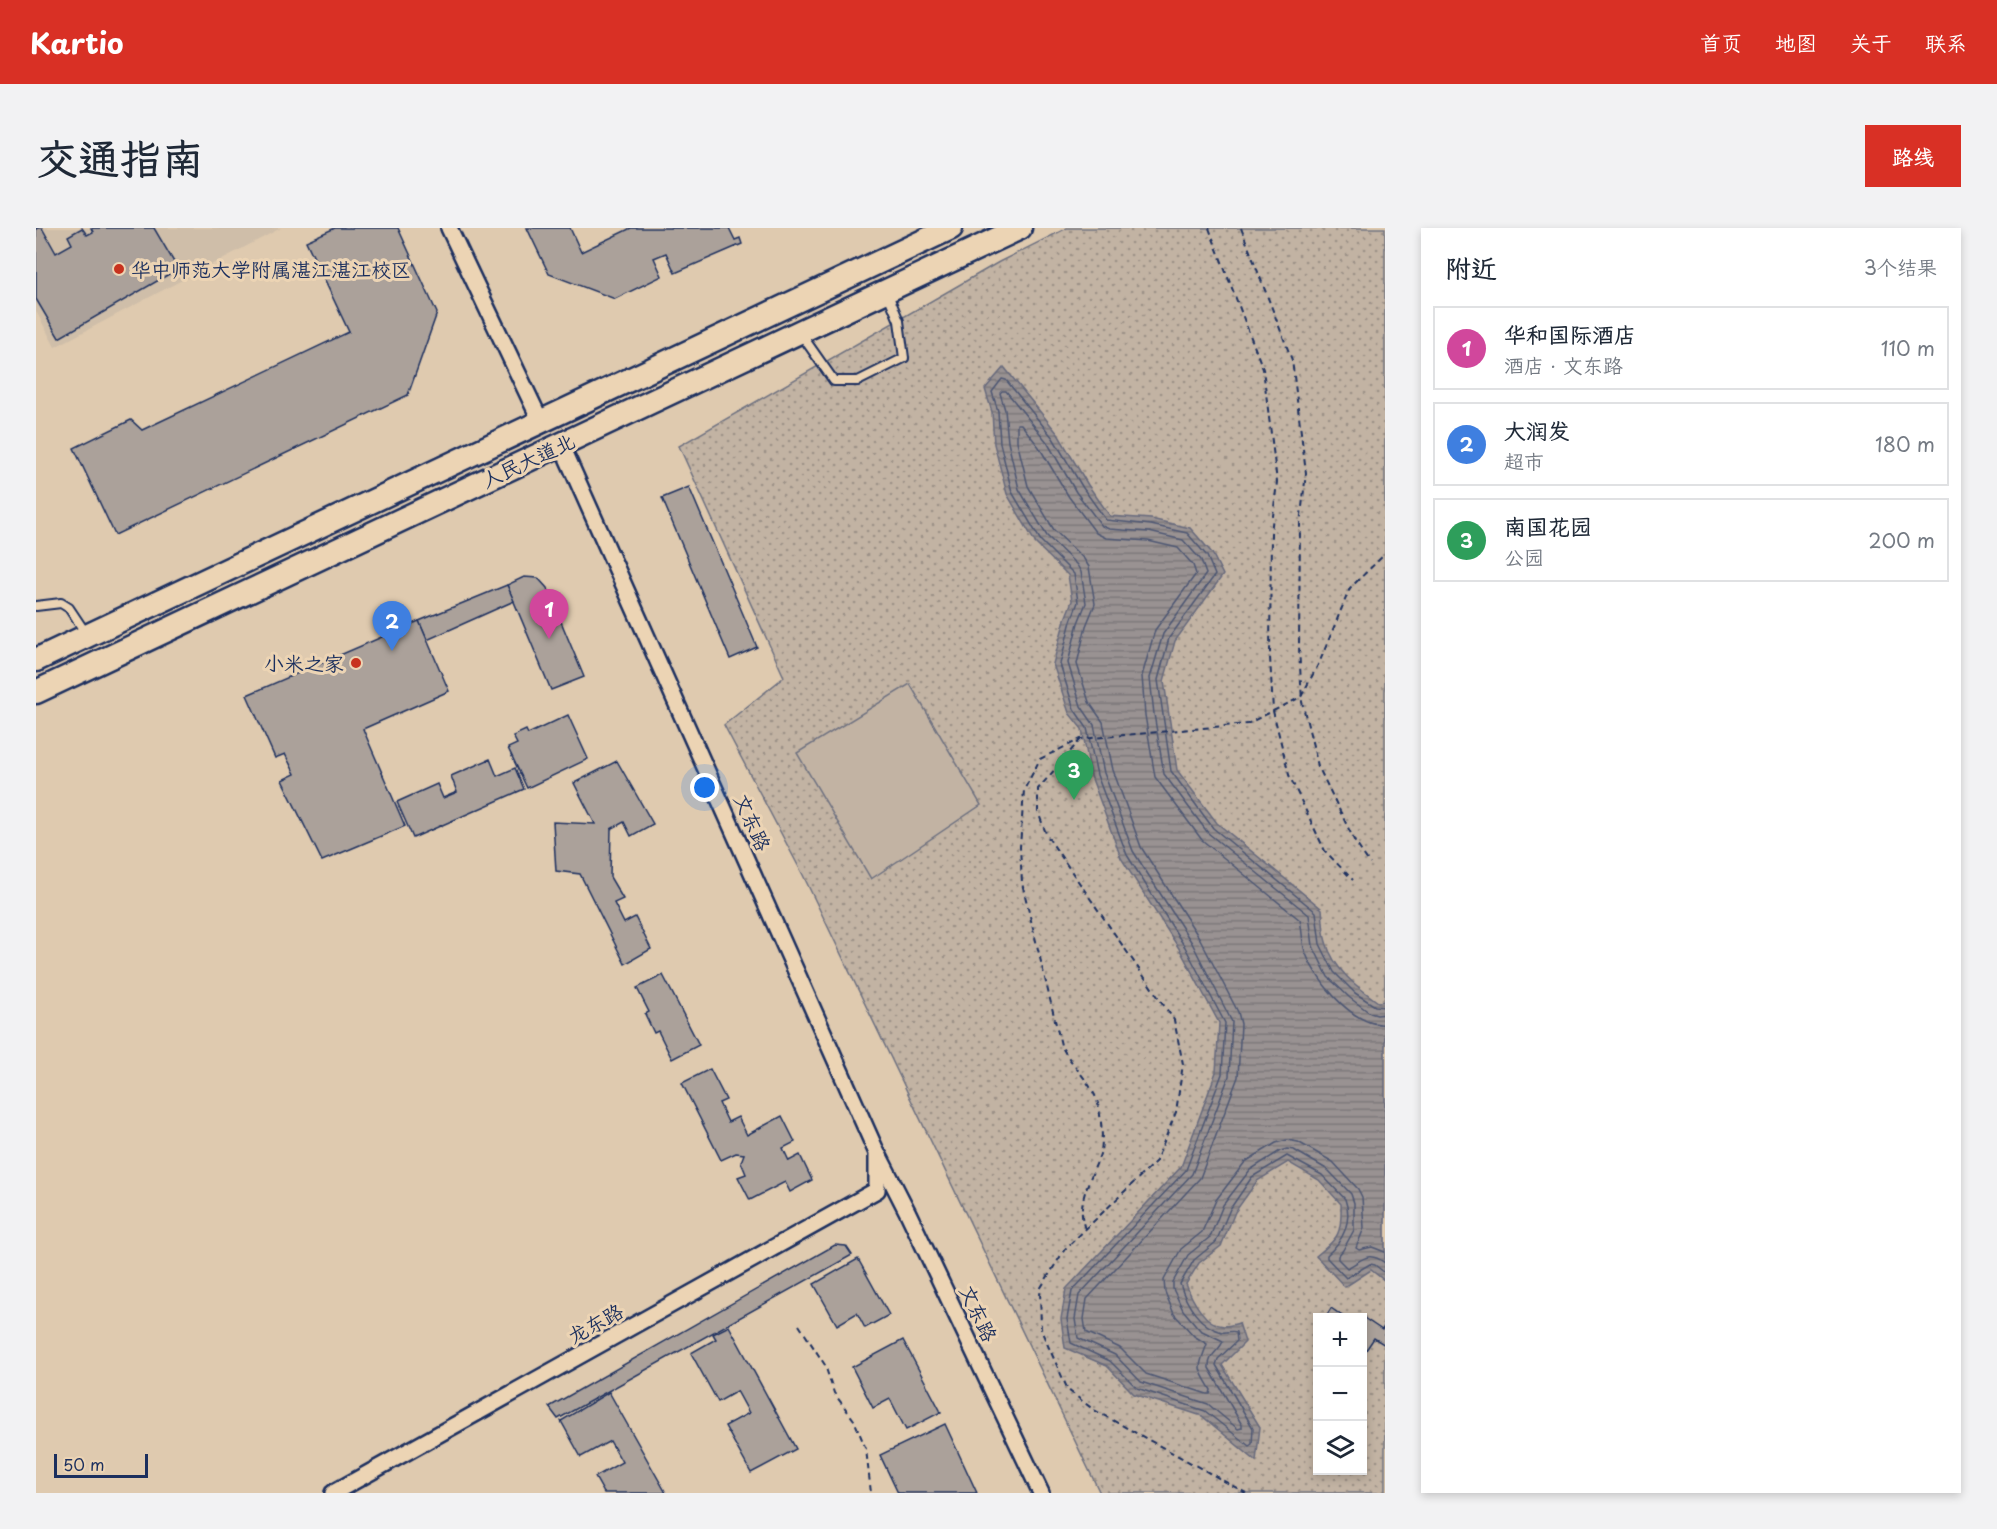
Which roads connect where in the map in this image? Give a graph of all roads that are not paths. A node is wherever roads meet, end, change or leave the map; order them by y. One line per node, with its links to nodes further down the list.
1 (448, 228): 7 (street)
2 (951, 228): 4 (main road, 人民大道北)
3 (1020, 228): 5 (main road, 人民大道北)
4 (919, 235): 7 (main road, 人民大道北)
5 (887, 291): 6 (main road, 人民大道北); 6 (lane)
6 (800, 332): 8 (main road, 人民大道北)
7 (541, 422): 10 (main road, 人民大道北)
8 (561, 444): 12 (main road, 人民大道北); 13 (street, 文东路)
9 (36, 606): 10 (lane)
10 (88, 636): 11 (main road, 人民大道北)
11 (36, 660)
12 (36, 692)
13 (876, 1151): 14 (street, 文东路); 16 (street, 文东路)
14 (877, 1190): 15 (street, 龙东路)
15 (333, 1493)
16 (1041, 1493)

